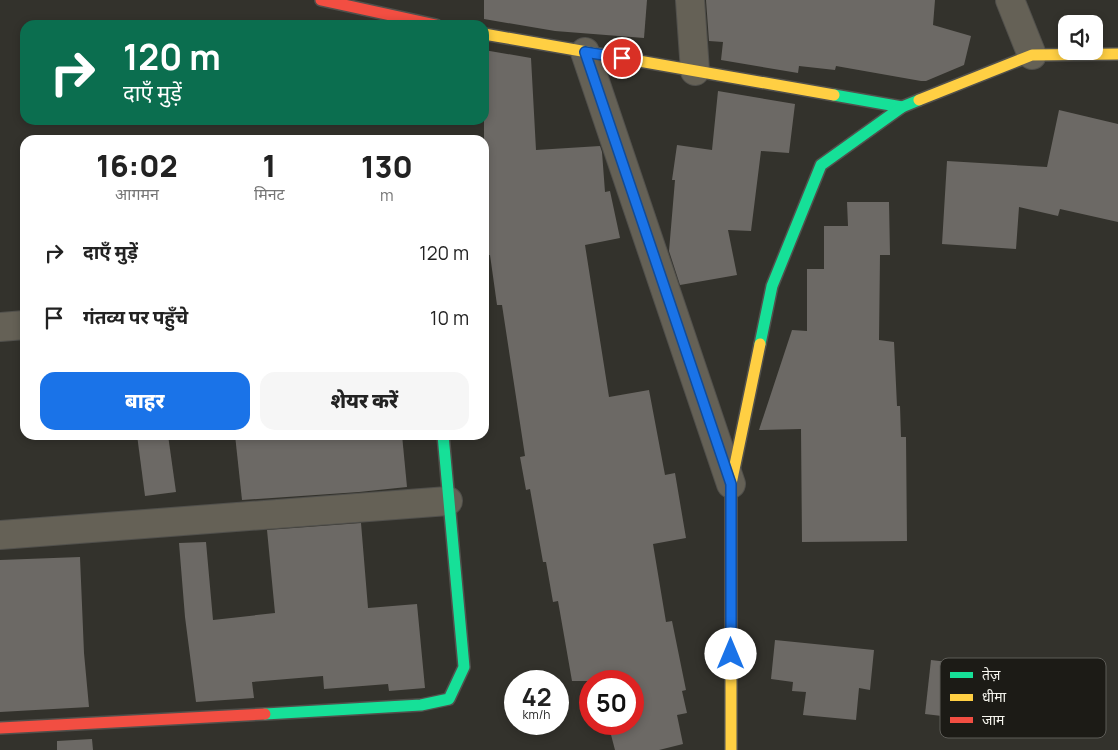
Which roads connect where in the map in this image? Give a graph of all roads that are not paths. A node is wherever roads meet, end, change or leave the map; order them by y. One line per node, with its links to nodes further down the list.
1 (322, 0): 4 (street)
2 (690, 0): 9 (street)
3 (1010, 0): 8 (street)
4 (410, 20)
5 (489, 35): 6 (street)
6 (585, 52): 9 (street); 14 (street)
7 (1118, 54): 8 (street)
8 (1032, 55): 10 (street)
9 (695, 71): 10 (street)
10 (902, 107): 14 (street)
11 (20, 325): 12 (street)
12 (0, 327)
13 (443, 440): 15 (street)
14 (731, 484): 18 (street)
15 (448, 501): 16 (street); 17 (street)
16 (0, 535)
17 (0, 728)
18 (730, 750)

